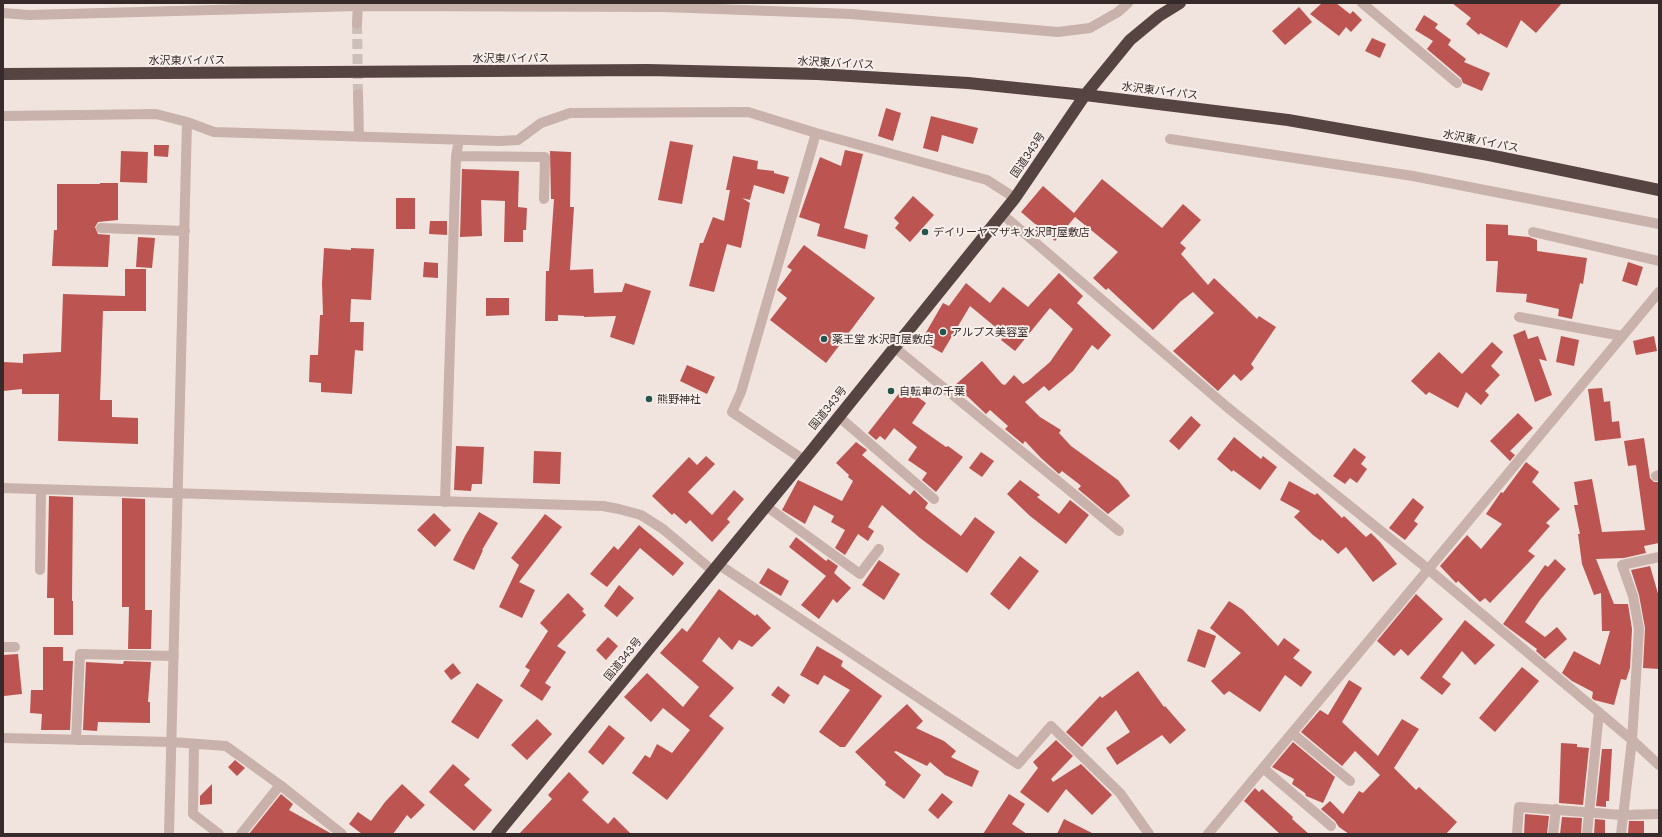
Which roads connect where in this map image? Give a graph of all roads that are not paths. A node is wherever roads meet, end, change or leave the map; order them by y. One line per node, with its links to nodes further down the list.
1 (1128, 3): 4 (street)
2 (1180, 3): 10 (highway, 国道343号)
3 (1362, 3): 8 (street)
4 (358, 4): 5 (street); 6 (street)
5 (3, 13)
6 (357, 24)
7 (3, 74): 10 (highway, 水沢東バイパス)
8 (1457, 83)
9 (358, 94): 14 (street)
10 (1085, 94): 18 (highway, 水沢東バイパス); 19 (highway, 国道343号)
11 (3, 116): 12 (street)
12 (188, 122): 14 (street); 24 (street)
13 (816, 133): 16 (street); 19 (street); 32 (street)
14 (359, 137): 16 (street)
15 (1170, 139): 22 (street)
16 (459, 140): 17 (street)
17 (456, 156): 20 (street); 37 (street)
18 (1659, 190)
19 (1015, 198): 21 (highway, 国道343号)
20 (544, 199)
21 (1002, 214): 30 (highway, 国道343号); 43 (street)
22 (1659, 224)
23 (101, 228): 24 (street)
24 (184, 231): 35 (street)
25 (1533, 232): 26 (street)
26 (1659, 261)
27 (1659, 292): 29 (street)
28 (1519, 317): 29 (street)
29 (1622, 336): 43 (street)
30 (894, 347): 31 (highway, 国道343号); 39 (street)
31 (838, 416): 32 (highway, 国道343号); 36 (street)
32 (804, 460): 38 (highway, 国道343号)
33 (3, 488): 34 (street)
34 (41, 489): 35 (street); 44 (street)
35 (177, 494): 37 (street); 47 (street)
36 (934, 499)
37 (445, 502): 42 (street)
38 (766, 506): 40 (street); 42 (highway, 国道343号)
39 (1119, 531)
40 (879, 549)
41 (1659, 558): 52 (street)
42 (715, 567): 68 (highway, 国道343号); 69 (street)
43 (1428, 569): 48 (street); 49 (street)
44 (40, 570)
45 (3, 647): 46 (street)
46 (15, 647)
47 (174, 656): 51 (street); 53 (street)
48 (1599, 712): 52 (street); 60 (street)
49 (1292, 733): 56 (street); 57 (street)
50 (3, 738): 51 (street)
51 (76, 740): 53 (street)
52 (1632, 740): 55 (street); 62 (street)
53 (172, 742): 54 (street); 64 (street)
54 (190, 744): 58 (street); 65 (street)
55 (1659, 765)
56 (1263, 768): 63 (street); 70 (street)
57 (1350, 781)
58 (280, 786): 66 (street); 67 (street)
59 (1556, 809): 60 (street); 71 (street); 72 (street)
60 (1589, 812): 62 (street); 73 (street)
61 (1659, 814): 62 (street)
62 (1622, 815): 74 (street)
63 (1331, 826)
64 (169, 834)
65 (219, 834)
66 (241, 834)
67 (342, 834)
68 (497, 834)
69 (1149, 834)
70 (1208, 834)
71 (1517, 834)
72 (1553, 834)
73 (1587, 834)
74 (1621, 834)

